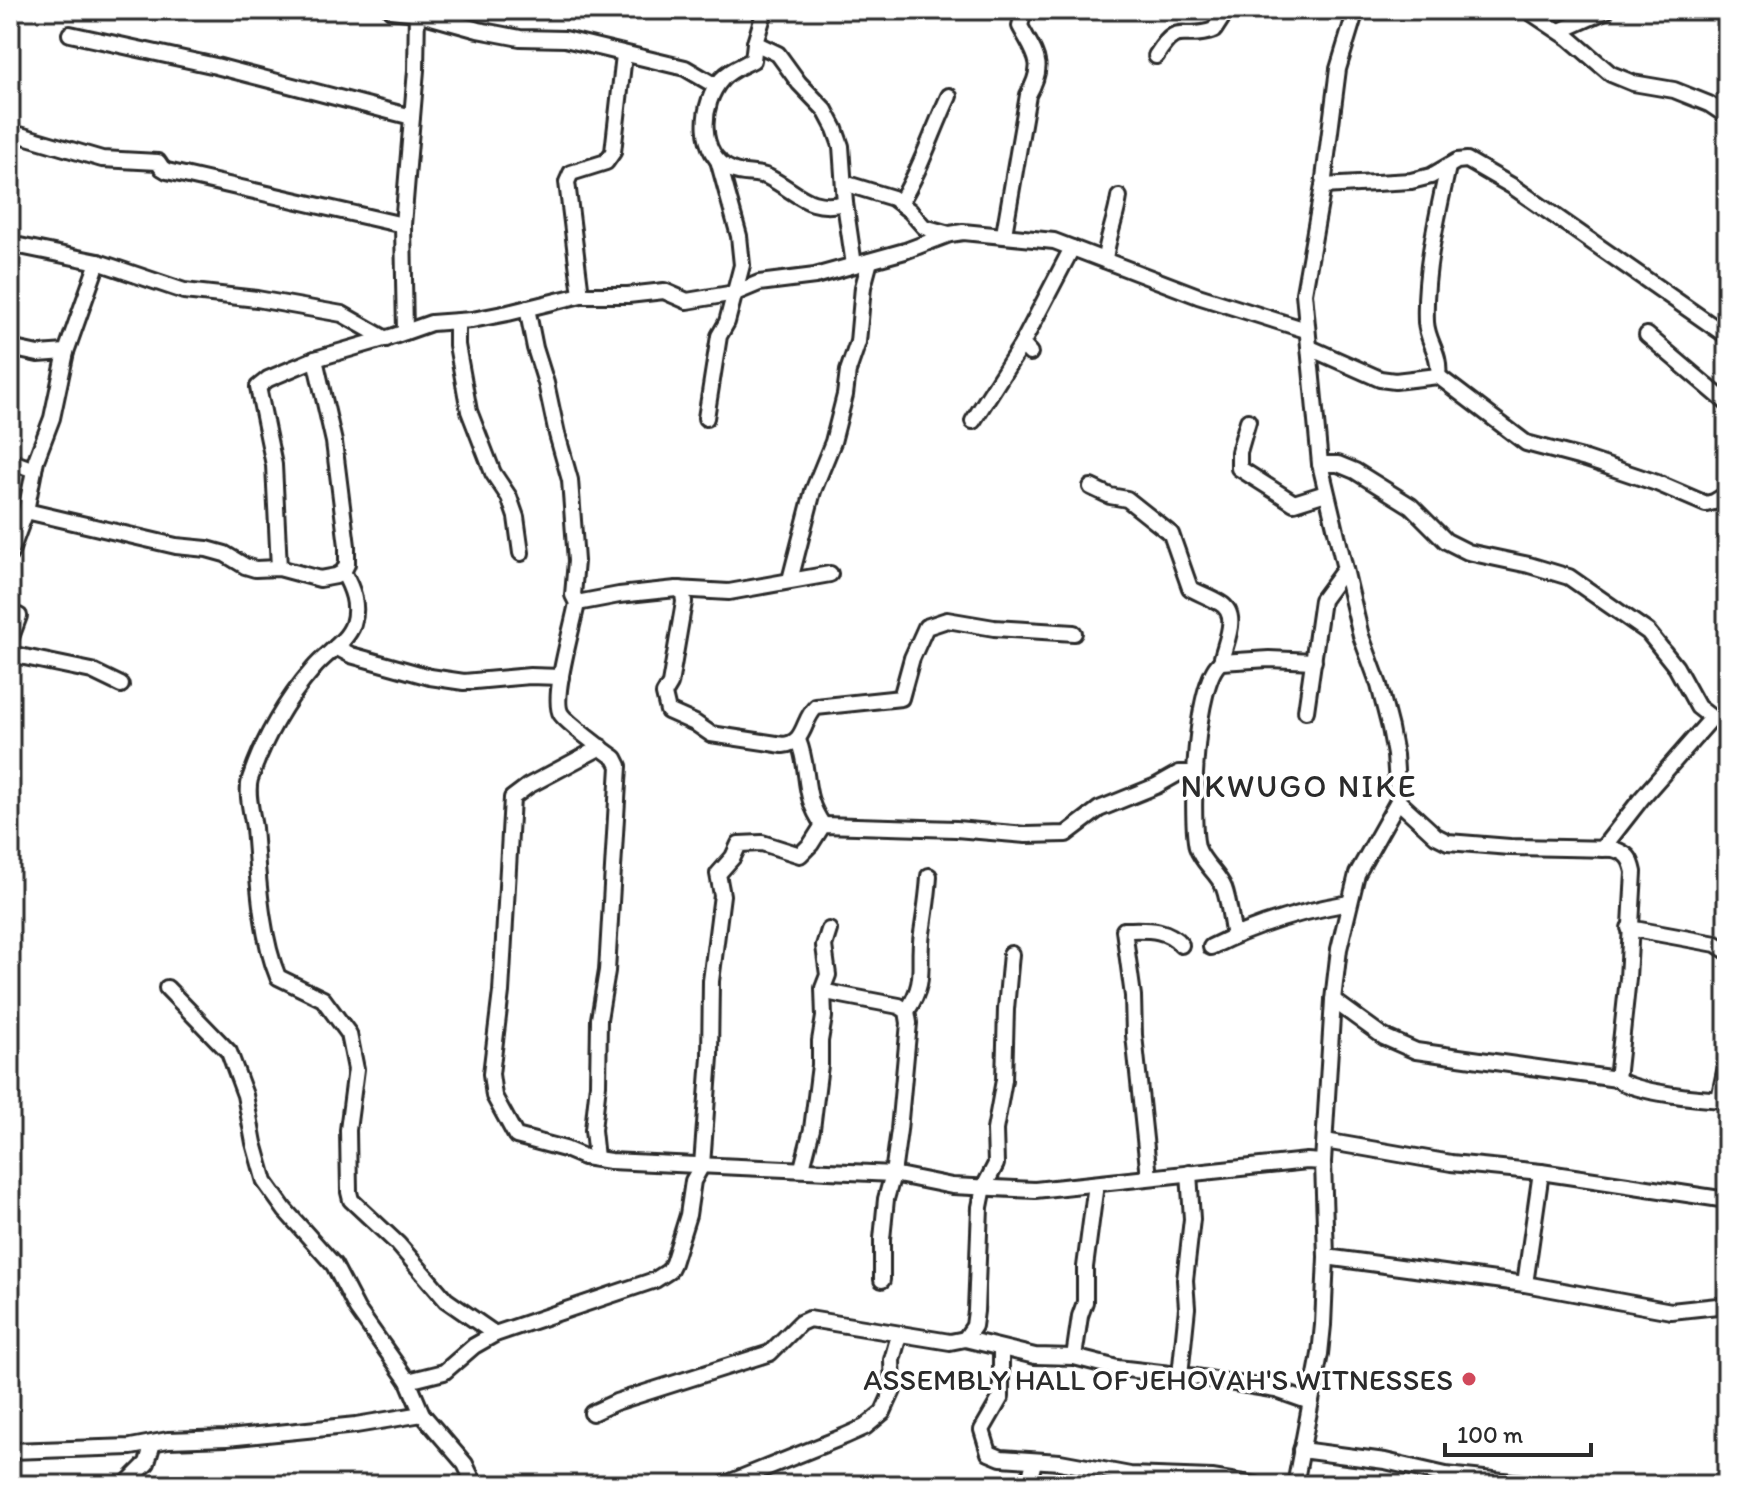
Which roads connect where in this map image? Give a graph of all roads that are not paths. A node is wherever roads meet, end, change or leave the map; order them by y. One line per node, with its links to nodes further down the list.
1 (391, 10): 8 (street)
2 (765, 10): 11 (street)
3 (1024, 10): 28 (street)
4 (1227, 10): 13 (street)
5 (1356, 10): 22 (street)
6 (1527, 10): 9 (street)
7 (1607, 10): 9 (street)
8 (417, 12): 12 (street); 17 (street)
9 (1560, 31): 16 (street)
10 (70, 34): 17 (street)
11 (755, 43): 14 (street); 21 (street)
12 (624, 55): 14 (street); 36 (street)
13 (1156, 56)
14 (716, 86): 19 (street)
15 (949, 96): 25 (street)
16 (1727, 116)
17 (412, 117): 26 (street)
18 (10, 132): 26 (street)
19 (718, 160): 24 (street); 35 (street)
20 (1448, 167): 22 (street); 42 (street); 48 (street)
21 (844, 183): 24 (street); 25 (street)
22 (1323, 186): 39 (street)
23 (1119, 197): 31 (street)
24 (845, 203): 34 (street)
25 (900, 203): 27 (street)
26 (403, 225): 40 (street)
27 (950, 234): 28 (street); 32 (street)
28 (1004, 234): 30 (street)
29 (10, 244): 33 (street)
30 (1072, 248): 31 (street); 51 (street)
31 (1105, 260): 39 (street)
32 (870, 261): 34 (street); 66 (street)
33 (98, 262): 43 (street); 46 (street)
34 (854, 265): 35 (street)
35 (735, 293): 36 (street); 50 (street)
36 (581, 295): 37 (street)
37 (527, 308): 38 (street); 68 (street)
38 (457, 322): 40 (street); 60 (street)
39 (1306, 330): 45 (street)
40 (405, 332): 43 (street)
41 (1647, 335): 49 (street)
42 (1727, 336)
43 (386, 339): 47 (street)
44 (10, 348): 46 (street)
45 (1310, 348): 48 (street); 54 (street)
46 (66, 352): 55 (street)
47 (315, 359): 62 (street); 64 (street)
48 (1438, 376): 58 (street)
49 (1727, 403)
50 (706, 418)
51 (973, 421)
52 (1248, 421): 57 (street)
53 (10, 461): 55 (street)
54 (1320, 464): 57 (street); 79 (street)
55 (34, 470): 59 (street)
56 (1091, 487): 75 (street)
57 (1326, 493): 63 (street)
58 (1727, 494)
59 (26, 511): 61 (street); 62 (street)
60 (521, 553)
61 (10, 554)
62 (279, 568): 64 (street)
63 (1344, 570): 74 (street); 83 (street)
64 (343, 572): 72 (street)
65 (830, 574): 66 (street)
66 (790, 580): 67 (street)
67 (680, 589): 68 (street); 80 (street)
68 (577, 603): 76 (street)
69 (19, 616): 71 (street)
70 (1074, 633): 80 (street)
71 (10, 640)
72 (336, 647): 76 (street); 118 (street)
73 (10, 654): 77 (street)
74 (1314, 661): 75 (street); 78 (street)
75 (1221, 662): 82 (street)
76 (561, 677): 81 (street)
77 (121, 685)
78 (1306, 711)
79 (1720, 719): 85 (street)
80 (798, 740): 84 (street)
81 (601, 747): 103 (street); 103 (street)
82 (1194, 773): 84 (street); 90 (street)
83 (1398, 801): 85 (street); 87 (street)
84 (823, 825): 105 (street)
85 (1602, 849): 88 (street)
86 (929, 876): 98 (street)
87 (1349, 903): 90 (street); 97 (street)
88 (1629, 928): 93 (street); 100 (street)
89 (829, 930): 106 (street)
90 (1234, 936): 92 (street)
91 (1181, 945): 110 (street)
92 (1211, 947)
93 (1727, 951)
94 (1011, 954): 112 (street)
95 (167, 988): 124 (street)
96 (831, 993): 98 (street)
97 (1333, 1000): 100 (street); 102 (street)
98 (907, 1011): 109 (street)
99 (1727, 1062): 101 (street)
100 (1617, 1079): 101 (street)
101 (1723, 1100)
102 (1325, 1141): 104 (street); 107 (street)
103 (596, 1158): 105 (street)
104 (1323, 1162): 108 (street); 114 (street)
105 (702, 1165): 106 (street); 118 (street)
106 (802, 1168): 109 (street)
107 (1541, 1172): 113 (street); 116 (street)
108 (1189, 1173): 110 (street); 123 (street)
109 (893, 1174): 112 (street); 115 (street)
110 (1149, 1177): 111 (street)
111 (1096, 1184): 112 (street); 122 (street)
112 (984, 1187): 120 (street)
113 (1727, 1200)
114 (1326, 1257): 116 (street); 125 (street)
115 (882, 1280)
116 (1525, 1284): 117 (street)
117 (1727, 1305)
118 (495, 1334): 124 (street)
119 (899, 1335): 120 (street); 126 (street); 137 (street)
120 (965, 1339): 121 (street)
121 (1001, 1349): 122 (street); 131 (street)
122 (1074, 1357): 123 (street)
123 (1180, 1375): 125 (street)
124 (408, 1381): 127 (street)
125 (1310, 1402): 129 (street)
126 (592, 1413)
127 (422, 1414): 128 (street); 136 (street)
128 (153, 1443): 130 (street); 135 (street)
129 (1301, 1450): 134 (street); 140 (street)
130 (10, 1451)
131 (1034, 1462): 132 (street); 138 (street)
132 (1150, 1480): 133 (street)
133 (1229, 1483): 139 (street)
134 (1492, 1483): 141 (street)
135 (125, 1485)
136 (475, 1485)
137 (723, 1485)
138 (1028, 1485)
139 (1256, 1485)
140 (1295, 1485)
141 (1542, 1485)

